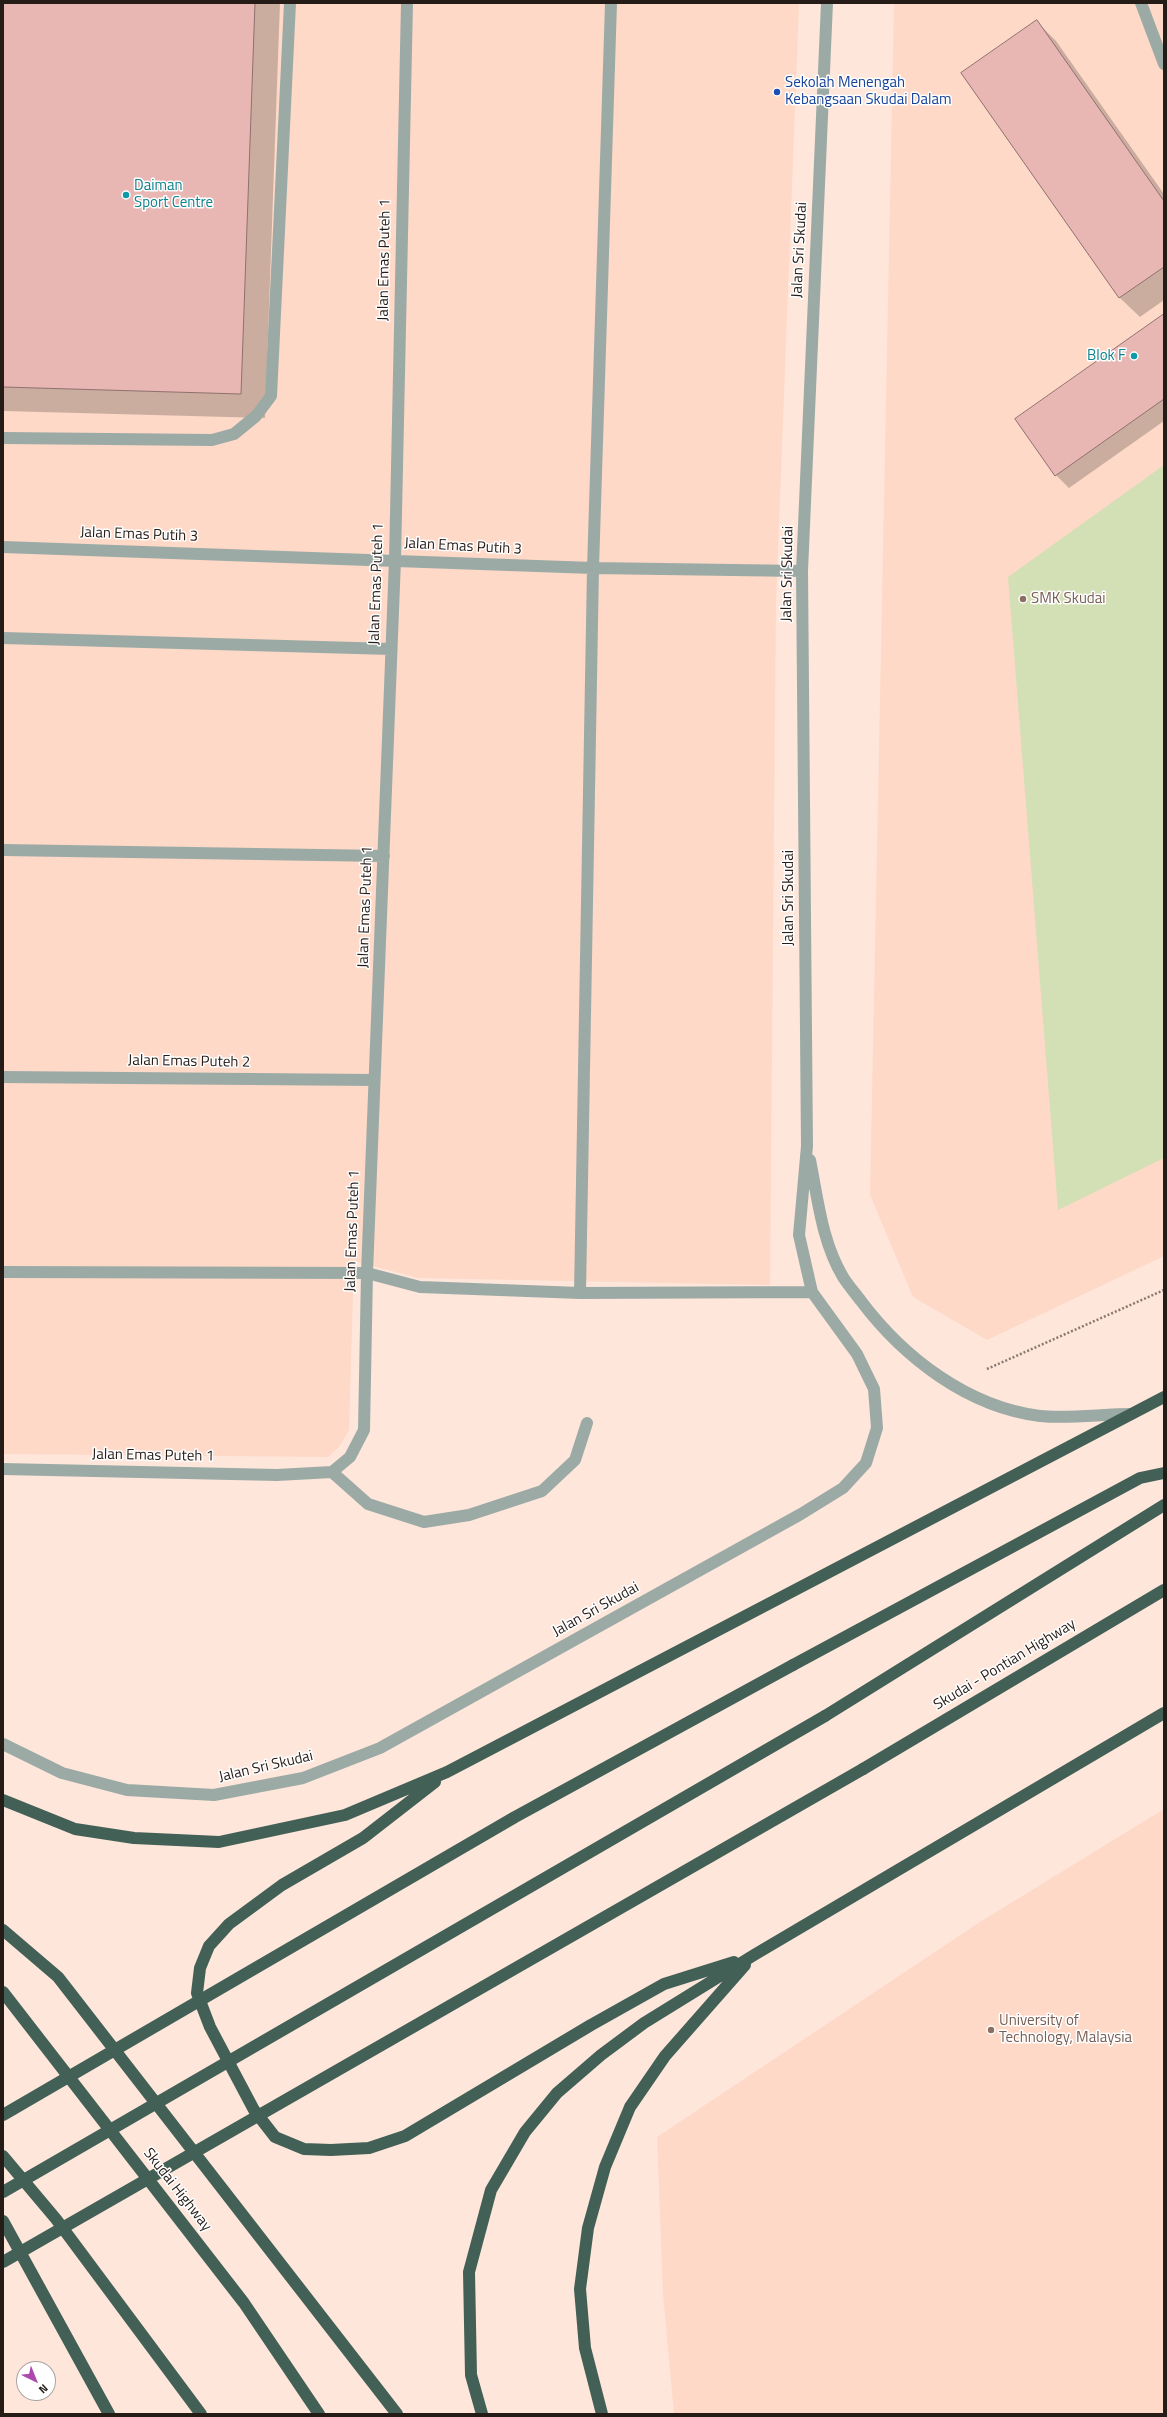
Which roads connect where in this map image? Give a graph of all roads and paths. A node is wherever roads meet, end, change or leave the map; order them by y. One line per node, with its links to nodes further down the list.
1 (290, 3): 7 (street)
2 (407, 3): 9 (street, Jalan Emas Puteh 1)
3 (611, 3): 10 (street)
4 (827, 3): 11 (street, Jalan Sri Skudai)
5 (1141, 3): 6 (street)
6 (1164, 64)
7 (3, 438)
8 (3, 546): 9 (street, Jalan Emas Putih 3)
9 (395, 560): 10 (street, Jalan Emas Putih 3); 13 (street, Jalan Emas Puteh 1)
10 (593, 568): 11 (street, Jalan Emas Putih 3); 23 (street)
11 (802, 571): 18 (street, Jalan Sri Skudai)
12 (3, 638): 13 (street)
13 (391, 649): 15 (street, Jalan Emas Puteh 1)
14 (3, 850): 15 (street)
15 (384, 856): 17 (street, Jalan Emas Puteh 1)
16 (3, 1077): 17 (street, Jalan Emas Puteh 2)
17 (374, 1080): 20 (street, Jalan Emas Puteh 1)
18 (807, 1146): 22 (street, Jalan Sri Skudai); 24 (street, Jalan Sri Skudai)
19 (3, 1272): 20 (street)
20 (367, 1273): 23 (street); 29 (street, Jalan Emas Puteh 1)
21 (1164, 1290): 24 (path)
22 (812, 1292): 23 (street); 34 (street, Jalan Sri Skudai)
23 (580, 1293)
24 (952, 1385): 26 (street, Jalan Sri Skudai)
25 (1164, 1396): 26 (highway)
26 (1131, 1414): 35 (highway)
27 (587, 1423): 29 (street)
28 (3, 1469): 29 (street, Jalan Emas Puteh 1)
29 (332, 1472)
30 (1164, 1473): 40 (highway, bridge)
31 (1164, 1505): 42 (highway, bridge)
32 (1164, 1590): 44 (highway, Skudai - Pontian Highway, bridge)
33 (1164, 1713): 38 (highway)
34 (3, 1744)
35 (447, 1772): 36 (highway); 38 (highway)
36 (3, 1800)
37 (3, 1930): 48 (highway)
38 (754, 1955): 49 (highway); 50 (highway)
39 (3, 1992): 47 (highway, Skudai Highway)
40 (3, 2115)
41 (3, 2156): 46 (highway)
42 (3, 2192)
43 (3, 2221): 45 (highway)
44 (3, 2262)
45 (109, 2414)
46 (201, 2414)
47 (318, 2414)
48 (397, 2414)
49 (482, 2414)
50 (602, 2414)

